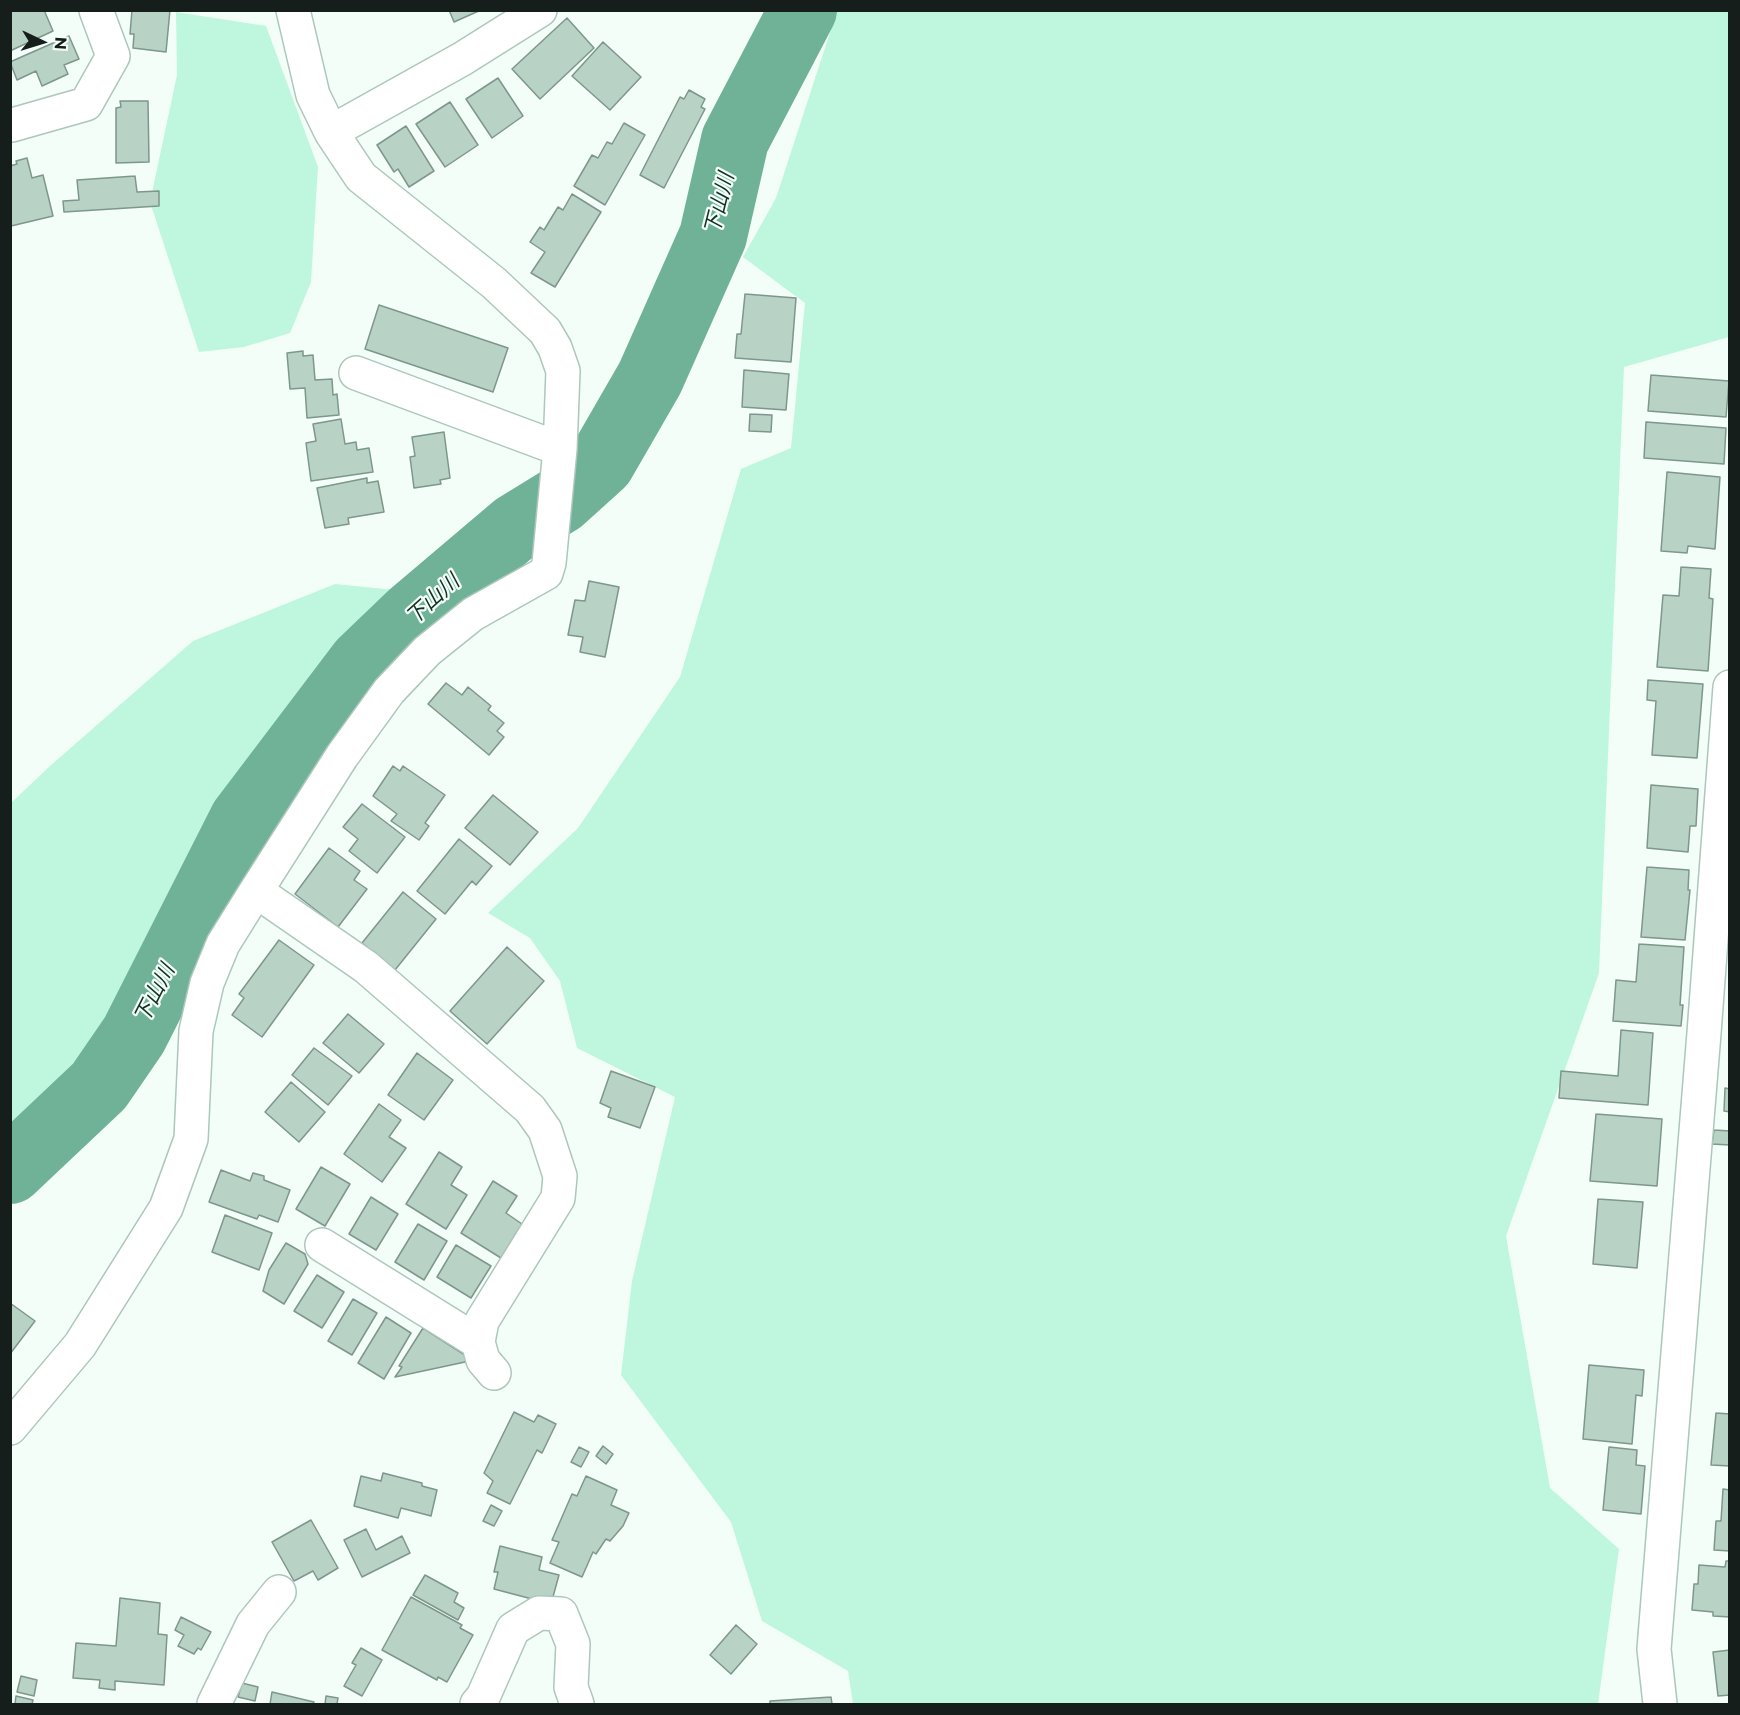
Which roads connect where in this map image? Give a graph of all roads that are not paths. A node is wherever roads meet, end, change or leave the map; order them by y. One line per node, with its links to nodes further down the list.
1 (96, 10): 4 (street)
2 (293, 10): 5 (street)
3 (540, 10): 5 (street)
4 (12, 124)
5 (331, 132): 7 (street)
6 (356, 373): 7 (street)
7 (559, 458): 9 (street)
8 (1730, 687): 10 (street)
9 (256, 891): 12 (street); 14 (street)
10 (1717, 1034): 19 (street)
11 (322, 1245): 12 (street)
12 (478, 1342): 13 (street)
13 (494, 1373)
14 (10, 1428)
15 (279, 1592): 16 (street)
16 (214, 1704)
17 (477, 1704): 18 (street)
18 (577, 1704)
19 (1660, 1704)

